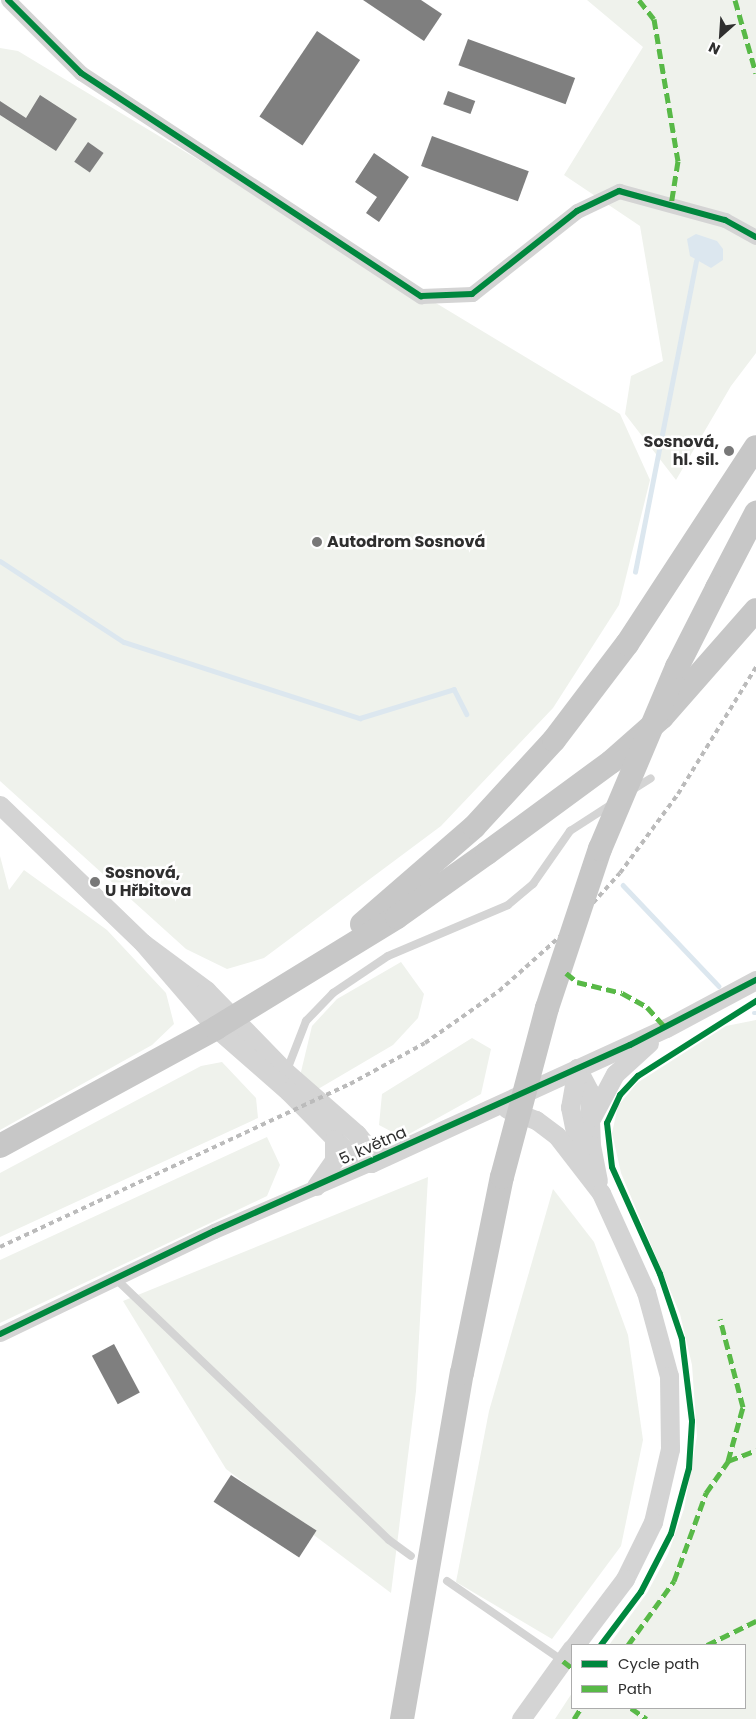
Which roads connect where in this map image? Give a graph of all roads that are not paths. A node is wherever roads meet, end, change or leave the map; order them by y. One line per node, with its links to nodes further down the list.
1 (8, 0): 2 (street)
2 (756, 237)
3 (756, 448): 8 (main road)
4 (756, 513): 28 (main road, bridge)
5 (756, 610): 8 (main road)
6 (651, 778): 13 (lane)
7 (0, 805): 10 (street)
8 (314, 964): 10 (main road)
9 (756, 980): 11 (street, 5. května)
10 (225, 1022): 13 (street); 16 (street); 17 (main road)
11 (666, 1028): 12 (street, 5. května); 15 (street)
12 (577, 1068): 14 (street, 5. května); 15 (street); 19 (street)
13 (286, 1072): 18 (street)
14 (491, 1107): 18 (street, 5. května); 19 (street)
15 (590, 1122): 21 (street)
16 (334, 1138): 18 (street); 20 (street)
17 (0, 1146)
18 (374, 1161): 20 (street, 5. května)
19 (584, 1166): 21 (street)
20 (316, 1186): 22 (street, 5. května)
21 (601, 1193): 26 (street)
22 (117, 1280): 23 (street, 5. května); 24 (lane)
23 (0, 1334)
24 (412, 1556)
25 (447, 1581): 27 (lane)
26 (576, 1644)
27 (567, 1655): 29 (street)
28 (402, 1719)
29 (520, 1719)

